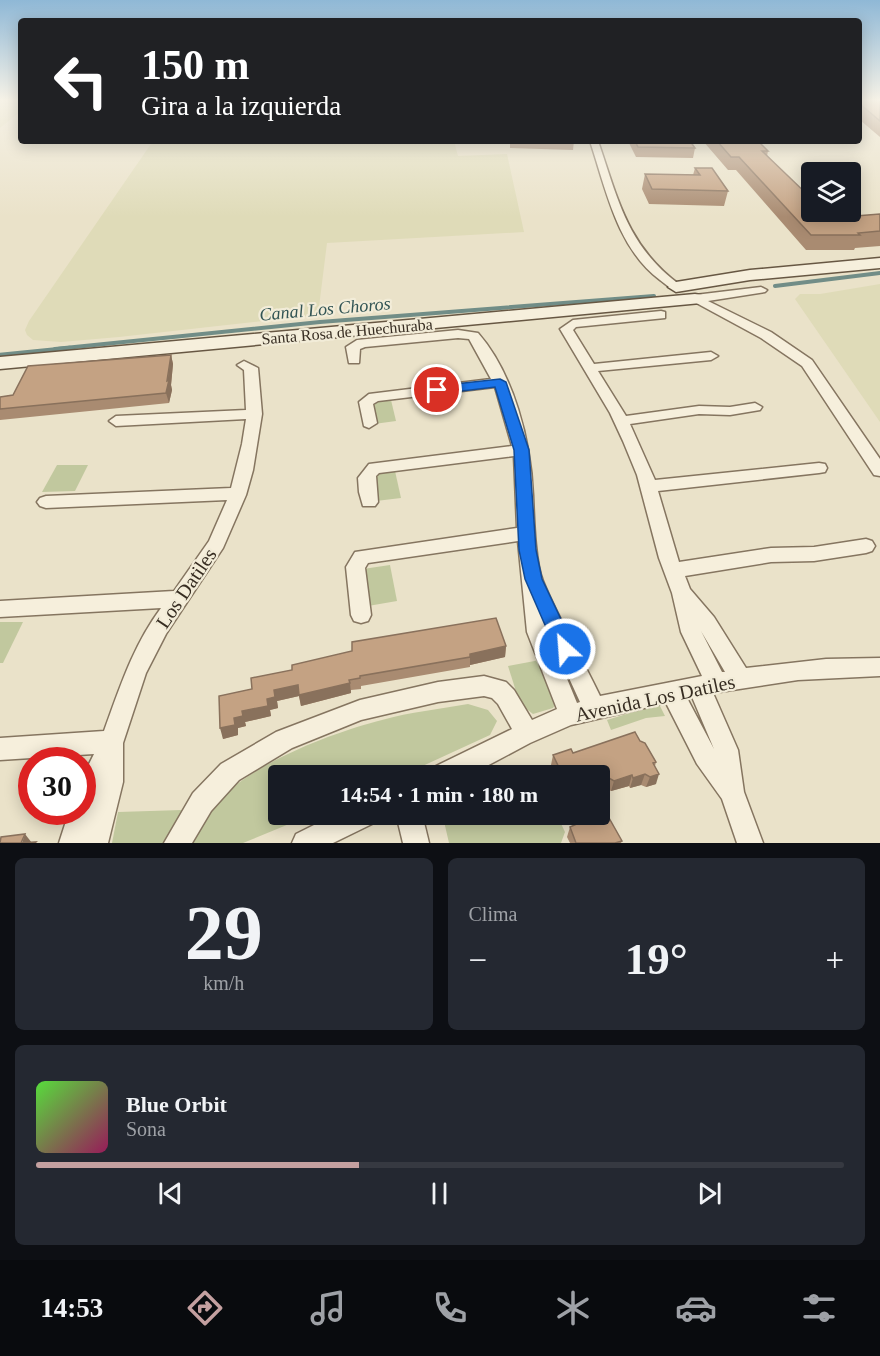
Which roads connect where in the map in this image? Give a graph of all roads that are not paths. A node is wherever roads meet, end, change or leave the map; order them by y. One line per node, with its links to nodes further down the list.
1 (595, 144): 3 (street)
2 (880, 263): 3 (street)
3 (676, 287): 5 (street)
4 (761, 290): 5 (street, Santa Rosa de Huechuraba)
5 (695, 298): 9 (street, Santa Rosa de Huechuraba); 20 (street)
6 (661, 315): 11 (street)
7 (711, 356): 11 (street)
8 (354, 360): 12 (street)
9 (0, 363)
10 (244, 365): 14 (street, Los Datiles)
11 (590, 368): 16 (street)
12 (500, 382): 17 (street); 18 (street)
13 (755, 407): 16 (street)
14 (255, 414): 15 (street); 22 (street, Los Datiles)
15 (116, 421)
16 (621, 421): 21 (street)
17 (369, 423)
18 (522, 450): 24 (street); 25 (street)
19 (819, 468): 21 (street)
20 (880, 471)
21 (647, 486): 27 (street)
22 (236, 494): 23 (street); 30 (street, Los Datiles)
23 (46, 502)
24 (369, 502)
25 (526, 533): 28 (street); 32 (street)
26 (866, 546): 27 (street)
27 (673, 570): 29 (street)
28 (533, 579): 37 (street); 38 (street)
29 (682, 593): 34 (street); 35 (street)
30 (180, 599): 31 (street); 40 (street, Los Datiles)
31 (0, 609)
32 (361, 615)
33 (880, 667): 34 (street, Avenida Los Datiles)
34 (741, 679): 35 (street, Avenida Los Datiles)
35 (707, 684): 36 (street, Avenida Los Datiles); 44 (street)
36 (672, 692): 37 (street, Avenida Los Datiles); 44 (street)
37 (596, 709): 38 (street, Avenida Los Datiles)
38 (572, 715): 39 (street, Avenida Los Datiles)
39 (527, 733): 42 (street, Avenida Los Datiles); 50 (street)
40 (111, 742): 41 (street); 43 (street, Los Datiles); 49 (street)
41 (0, 749)
42 (464, 765)
43 (96, 773)
44 (732, 792): 53 (street)
45 (77, 825): 48 (street, Los Datiles)
46 (342, 825): 51 (street)
47 (412, 825): 52 (street)
48 (72, 843)
49 (95, 843)
50 (177, 843)
51 (305, 843)
52 (416, 843)
53 (750, 843)

